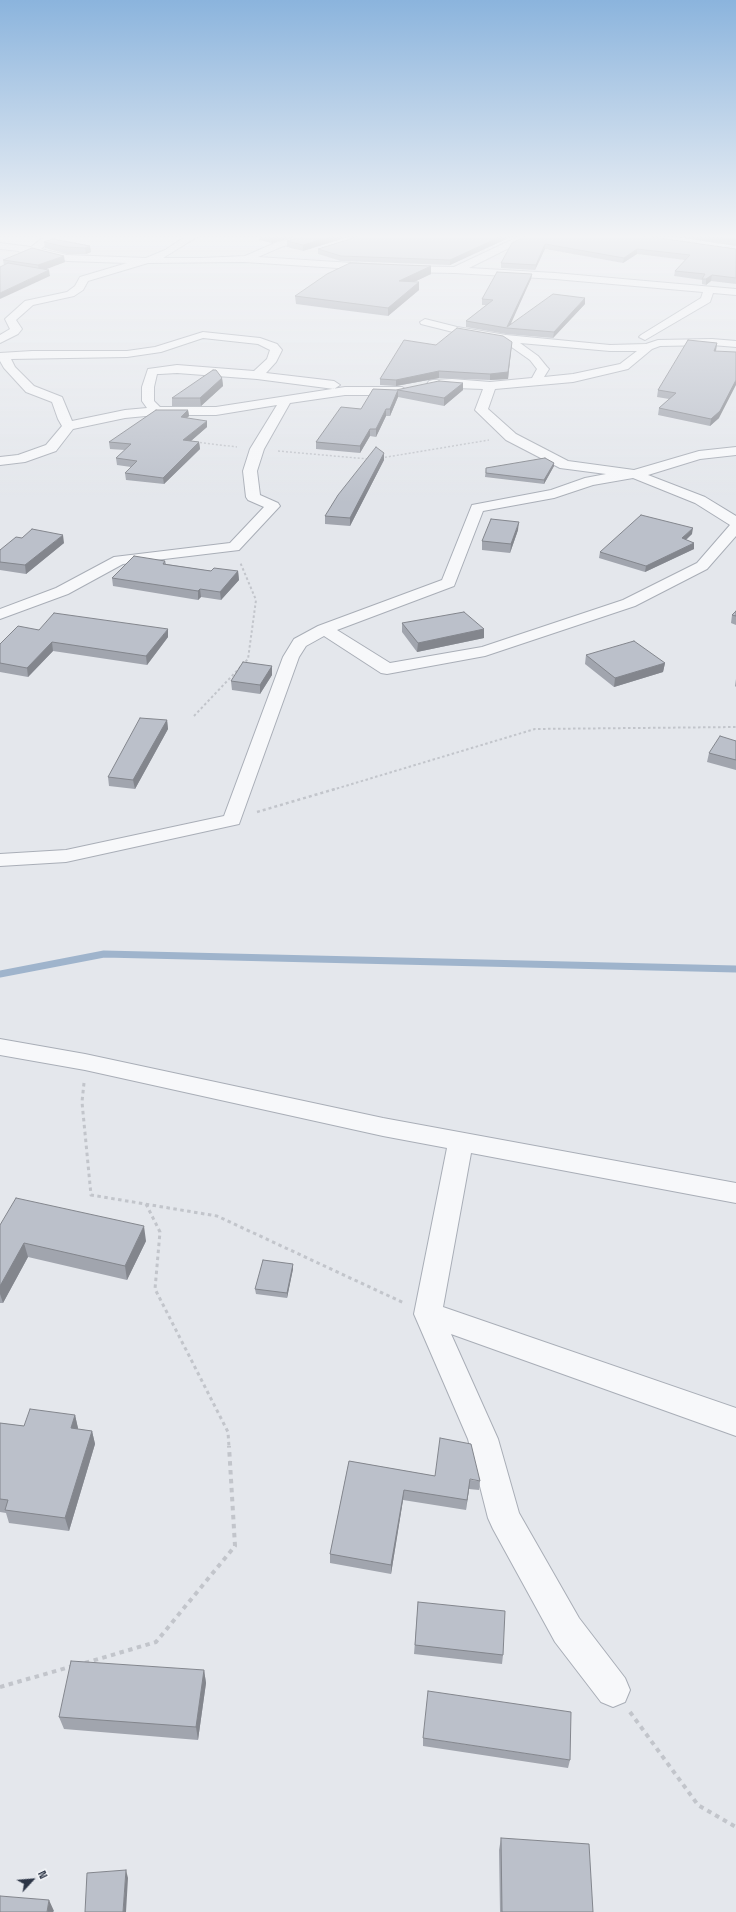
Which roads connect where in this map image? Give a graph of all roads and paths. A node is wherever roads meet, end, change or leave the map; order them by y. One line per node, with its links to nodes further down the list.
1 (13, 324): 5 (street)
2 (434, 324): 4 (street)
3 (672, 324): 6 (street)
4 (506, 338): 6 (street); 12 (street)
5 (0, 340)
6 (647, 342): 7 (street); 12 (street)
7 (736, 344)
8 (157, 350): 9 (street); 10 (street); 11 (street)
9 (0, 356): 17 (street)
10 (154, 367): 11 (street); 16 (street)
11 (257, 375): 14 (street)
12 (536, 380): 13 (street)
13 (490, 386): 14 (street); 18 (street)
14 (367, 390): 15 (street)
15 (285, 402): 16 (street); 20 (street)
16 (156, 411): 17 (street)
17 (70, 426): 24 (street)
18 (511, 437): 22 (path); 25 (street)
19 (194, 442): 20 (path)
20 (257, 449): 23 (path); 28 (street)
21 (736, 451): 25 (street)
22 (381, 458)
23 (374, 460)
24 (0, 461)
25 (634, 474): 26 (street); 30 (street)
26 (736, 522)
27 (736, 527): 30 (street)
28 (234, 547): 29 (street); 31 (path)
29 (0, 614)
30 (324, 629): 33 (street)
31 (194, 716)
32 (736, 727): 33 (path)
33 (232, 820): 34 (street)
34 (0, 860)
35 (0, 1047): 36 (street)
36 (85, 1062): 37 (street); 39 (path)
37 (461, 1141): 38 (street); 40 (street)
38 (736, 1193)
39 (146, 1204): 40 (path); 42 (path)
40 (428, 1314): 41 (street); 45 (street)
41 (736, 1422)
42 (82, 1664)
43 (74, 1666): 44 (path)
44 (0, 1687)
45 (613, 1690): 46 (path)
46 (736, 1827)

